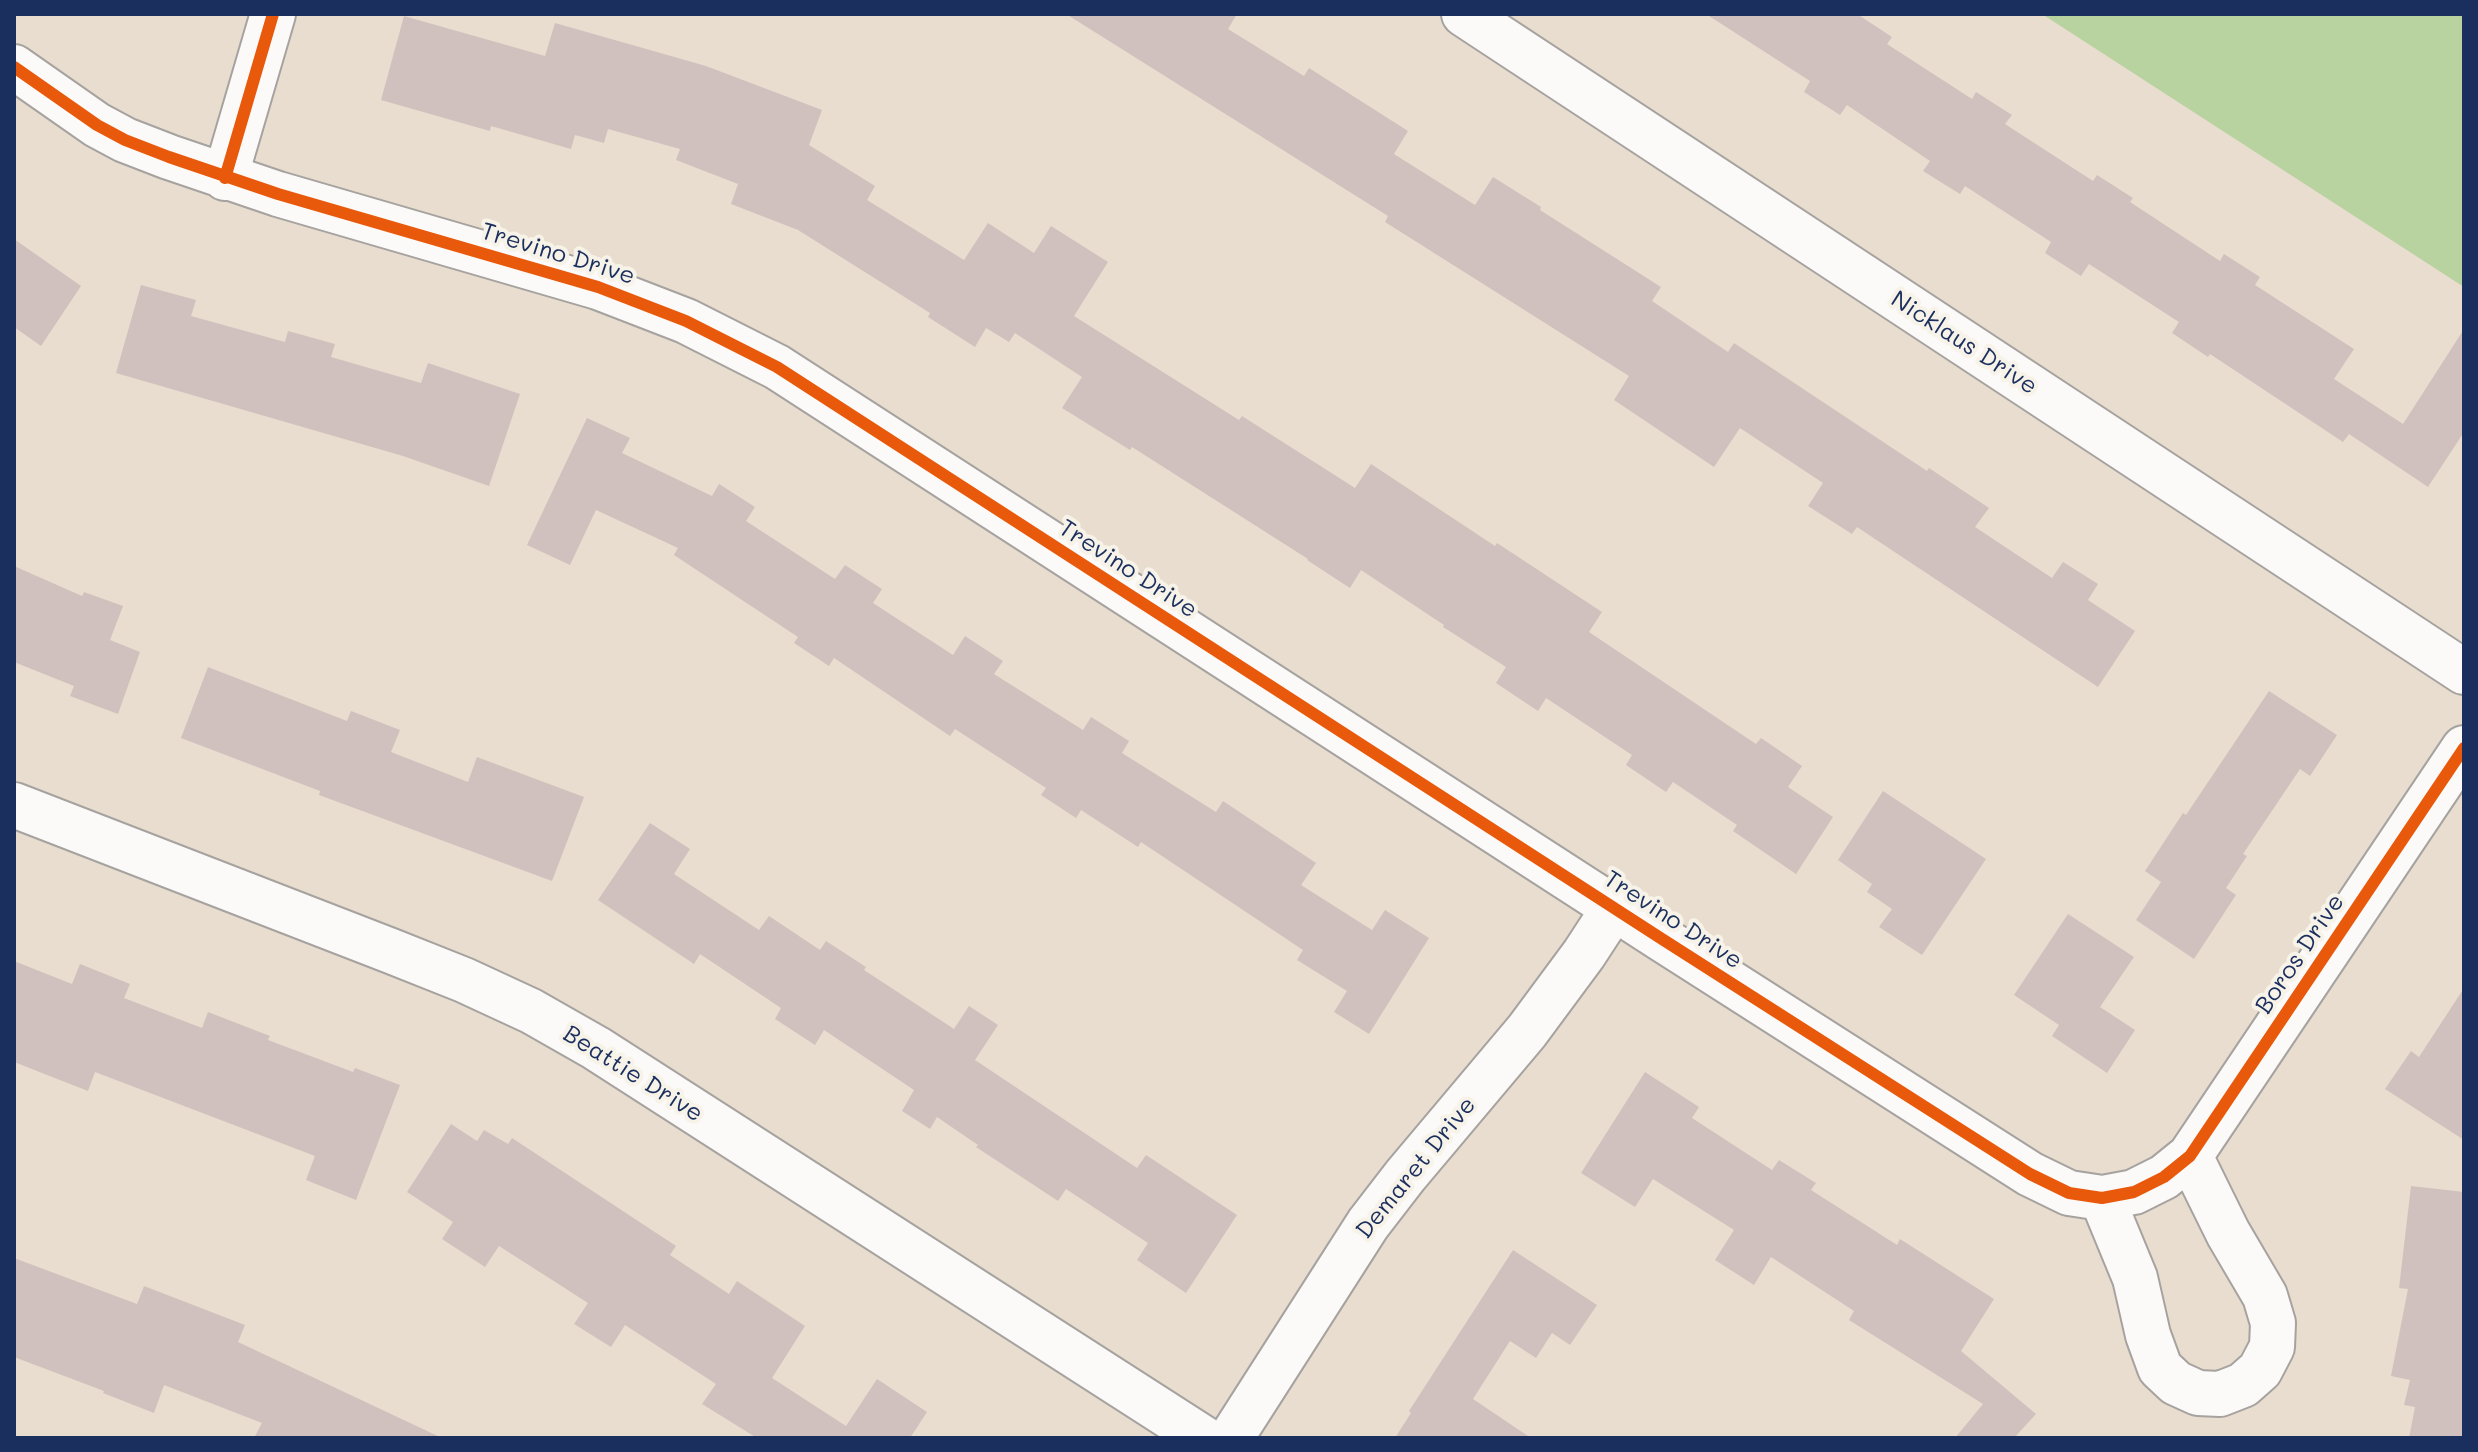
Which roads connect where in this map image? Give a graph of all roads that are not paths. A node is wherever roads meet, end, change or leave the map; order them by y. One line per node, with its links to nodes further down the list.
1 (273, 14): 4 (street)
2 (1464, 14): 5 (street, Nicklaus Drive)
3 (14, 67): 4 (street, Trevino Drive)
4 (225, 178): 8 (street, Trevino Drive)
5 (2464, 672)
6 (2464, 748): 9 (street, Boros Drive)
7 (14, 805): 11 (street, Beattie Drive)
8 (1614, 908): 10 (street, Trevino Drive); 12 (street, Demaret Drive)
9 (2177, 1166): 10 (street, Trevino Drive); 10 (street)
10 (2102, 1198)
11 (1203, 1438)
12 (1231, 1438)

